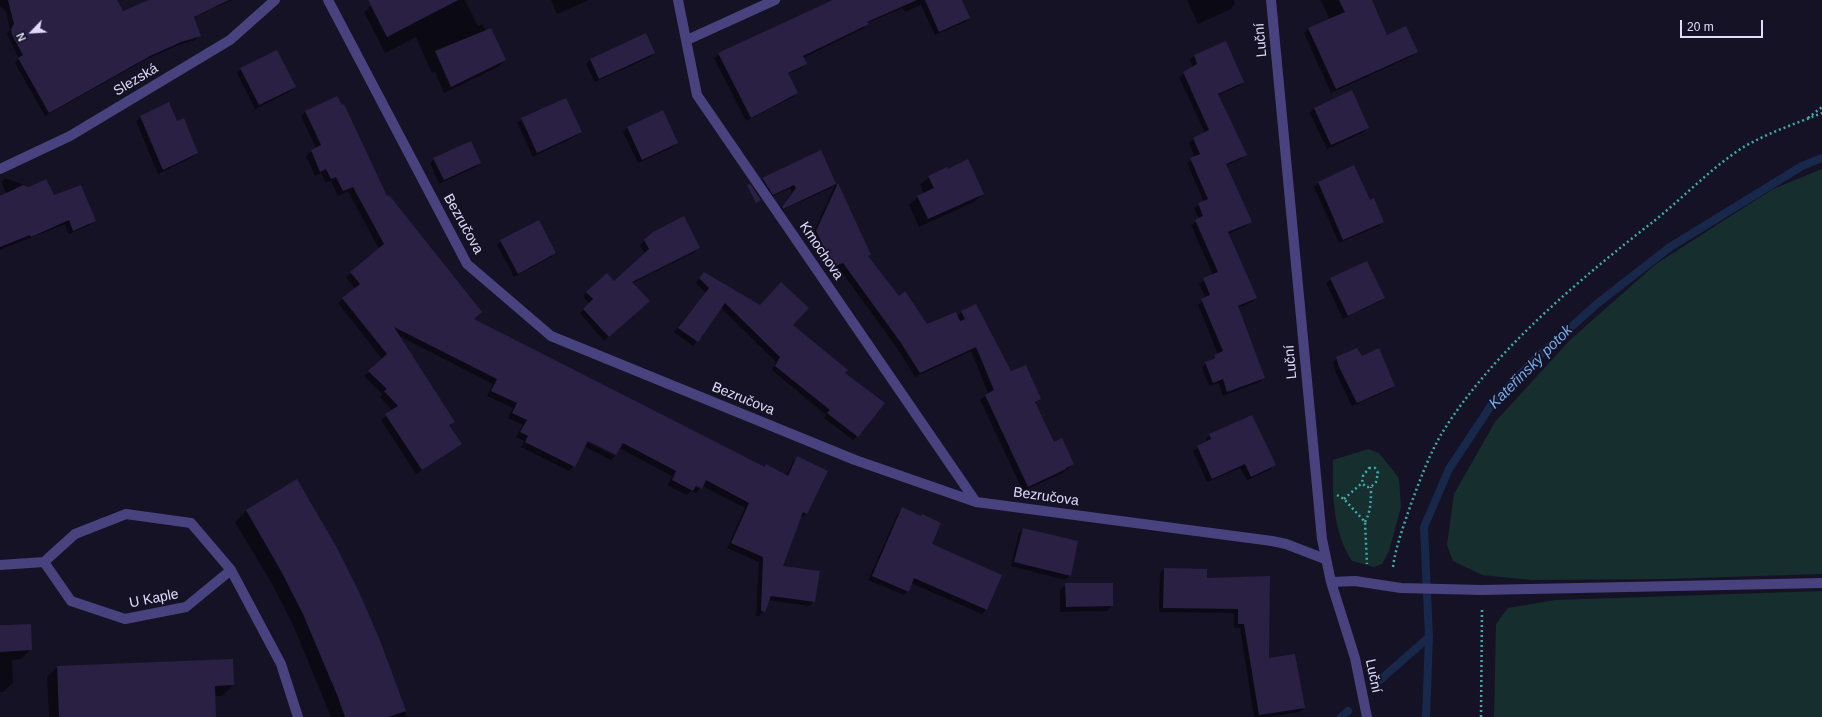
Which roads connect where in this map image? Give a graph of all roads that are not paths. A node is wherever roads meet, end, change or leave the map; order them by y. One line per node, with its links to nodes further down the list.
1 (275, 0): 7 (street, Slezská)
2 (328, 0): 8 (street, Bezručova)
3 (678, 0): 6 (street, Kmochova)
4 (775, 0): 6 (street)
5 (1271, 0): 9 (street, Luční)
6 (687, 40): 8 (street, Kmochova)
7 (0, 169)
8 (976, 502): 9 (street, Bezručova)
9 (1325, 559): 13 (street, Luční)
10 (44, 562): 11 (street); 12 (street); 12 (street, U Kaple)
11 (0, 565)
12 (231, 570): 15 (street)
13 (1331, 582): 14 (street); 16 (street, Luční)
14 (1822, 583)
15 (298, 717)
16 (1367, 717)

